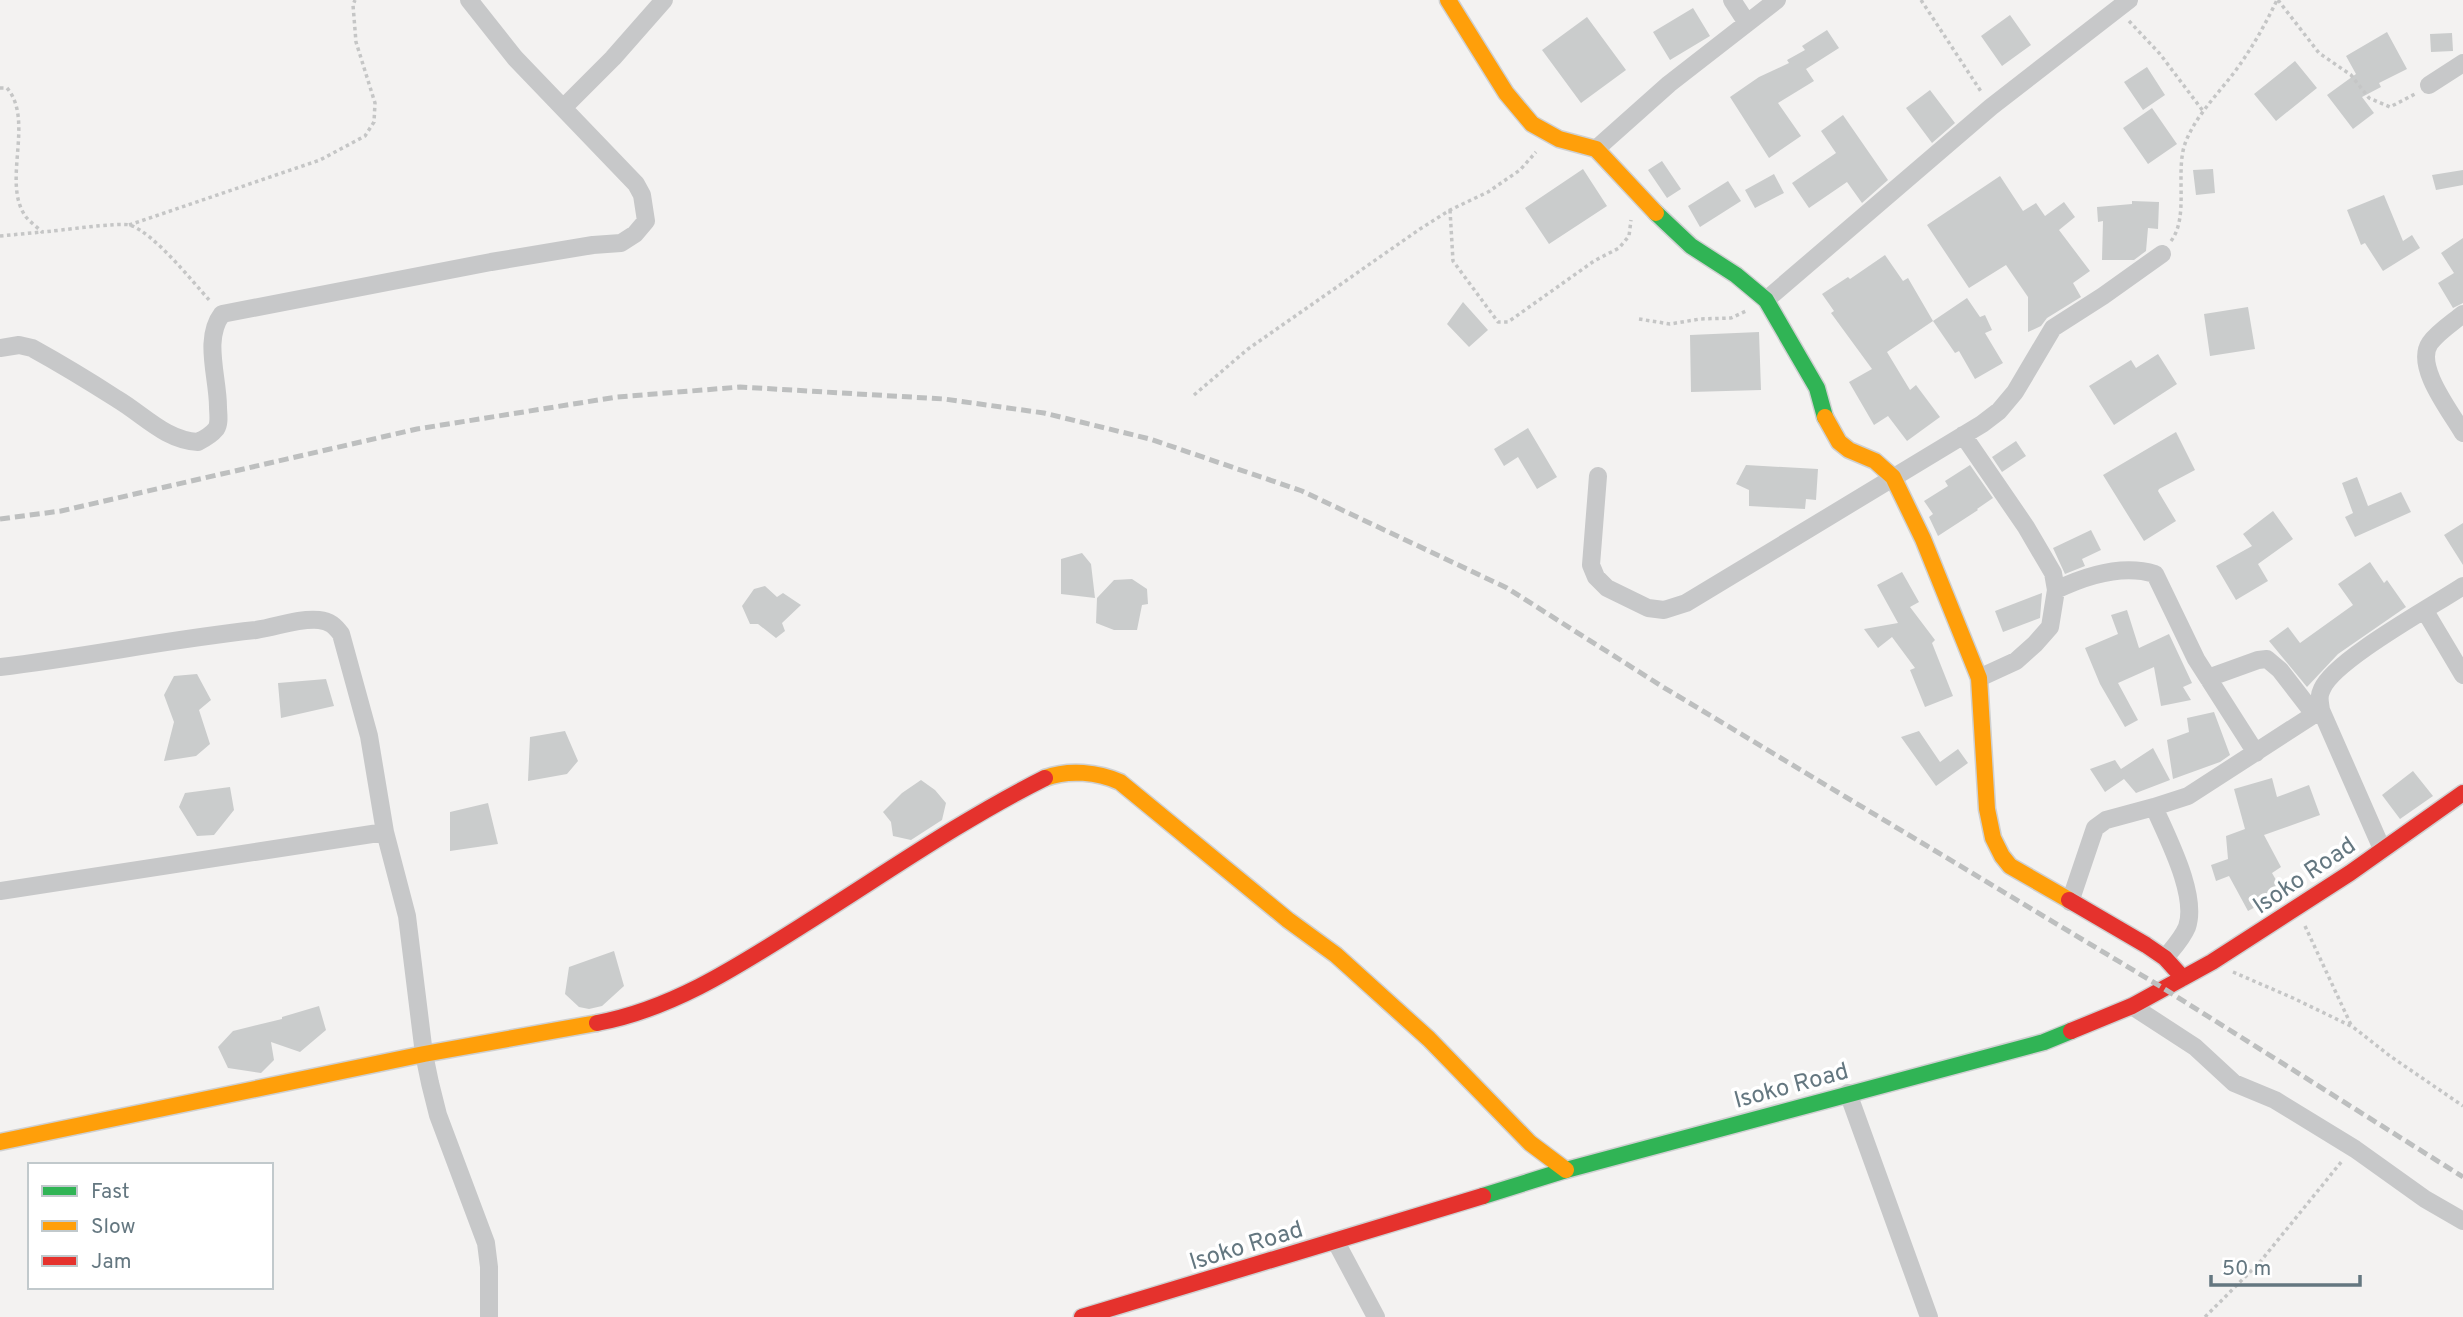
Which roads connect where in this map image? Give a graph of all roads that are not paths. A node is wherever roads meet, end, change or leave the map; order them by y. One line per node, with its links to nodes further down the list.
1 (469, 0): 10 (street)
2 (664, 0): 10 (street)
3 (1448, 0): 11 (street)
4 (1731, 0): 7 (street)
5 (1777, 0): 7 (street)
6 (2123, 4): 13 (street)
7 (1747, 23): 11 (street)
8 (2463, 63): 9 (street)
9 (2429, 85)
10 (563, 108): 15 (street)
11 (1596, 149): 13 (street)
12 (2162, 254): 17 (street)
13 (1766, 300): 19 (street)
14 (2463, 314): 16 (street)
15 (0, 348)
16 (2463, 433)
17 (1963, 435): 19 (street); 21 (street)
18 (1598, 476): 19 (street)
19 (1893, 477): 25 (street)
20 (2463, 586): 22 (street)
21 (2056, 590): 25 (street); 26 (street)
22 (2425, 611): 24 (street); 27 (street)
23 (0, 667): 31 (street)
24 (2463, 675)
25 (1979, 678): 34 (street)
26 (2208, 678): 27 (street); 28 (street)
27 (2318, 712): 28 (street); 32 (street)
28 (2256, 753): 30 (street)
29 (2463, 793): 32 (street, Isoko Road)
30 (2154, 807): 34 (street); 35 (street)
31 (385, 832): 33 (street); 38 (street)
32 (2382, 849): 36 (street, Isoko Road)
33 (0, 891)
34 (2070, 902): 35 (street)
35 (2165, 958): 36 (street)
36 (2183, 978): 37 (street, Isoko Road)
37 (2132, 1006): 39 (street, Isoko Road); 42 (street)
38 (424, 1054): 40 (street); 41 (street); 45 (street)
39 (1848, 1093): 41 (street, Isoko Road); 44 (street)
40 (0, 1142)
41 (1566, 1170): 43 (street, Isoko Road)
42 (2463, 1222)
43 (1336, 1242): 46 (street, Isoko Road); 47 (street)
44 (1925, 1315)
45 (489, 1317)
46 (1082, 1317)
47 (1377, 1317)

